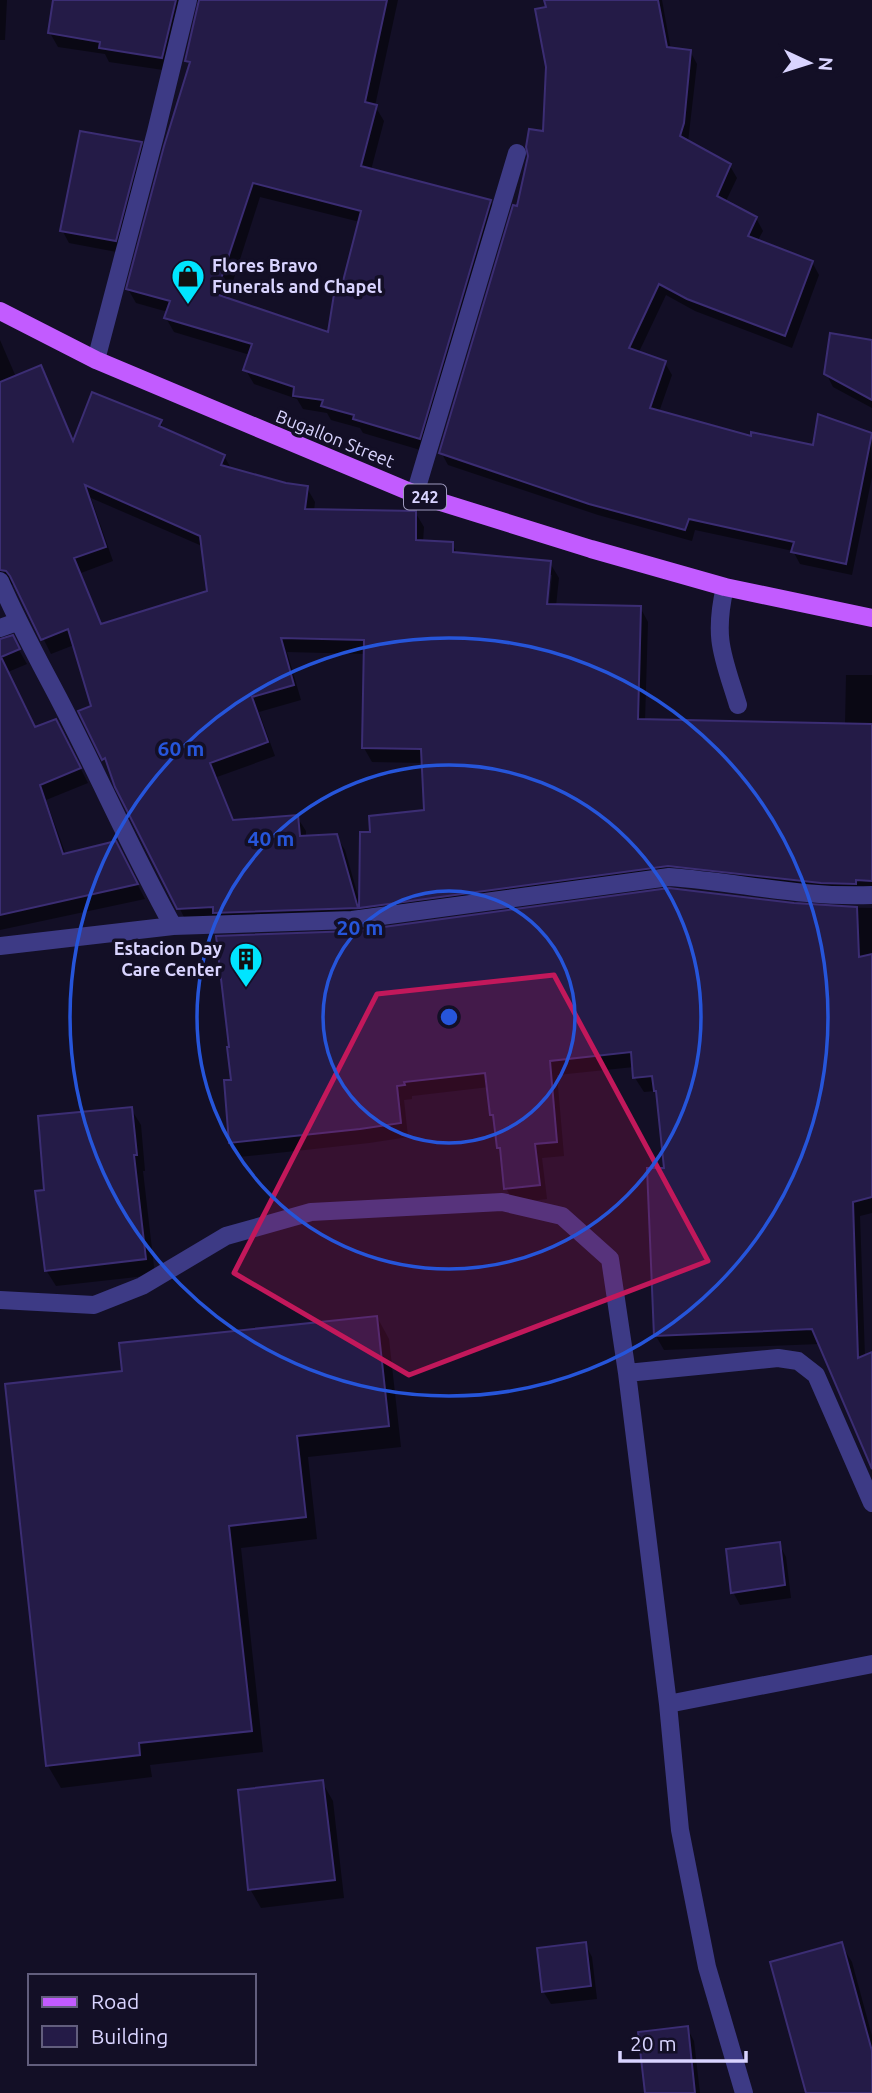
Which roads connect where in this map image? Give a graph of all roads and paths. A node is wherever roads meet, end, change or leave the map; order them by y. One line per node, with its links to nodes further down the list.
1 (188, 0): 4 (street)
2 (517, 153): 5 (street)
3 (0, 311): 4 (main road, Bugallon Street / 242)
4 (96, 360): 5 (main road, Bugallon Street / 242)
5 (415, 494): 7 (main road, Bugallon Street / 242)
6 (0, 581): 9 (street)
7 (725, 587): 8 (main road, Bugallon Street / 242); 10 (street)
8 (872, 618)
9 (9, 625): 12 (street)
10 (738, 705)
11 (872, 895): 12 (street)
12 (173, 926): 13 (street)
13 (0, 946)
14 (0, 1300): 15 (street)
15 (627, 1373): 16 (street); 18 (street)
16 (872, 1503)
17 (872, 1664): 18 (street)
18 (668, 1704): 19 (street)
19 (744, 2093)

